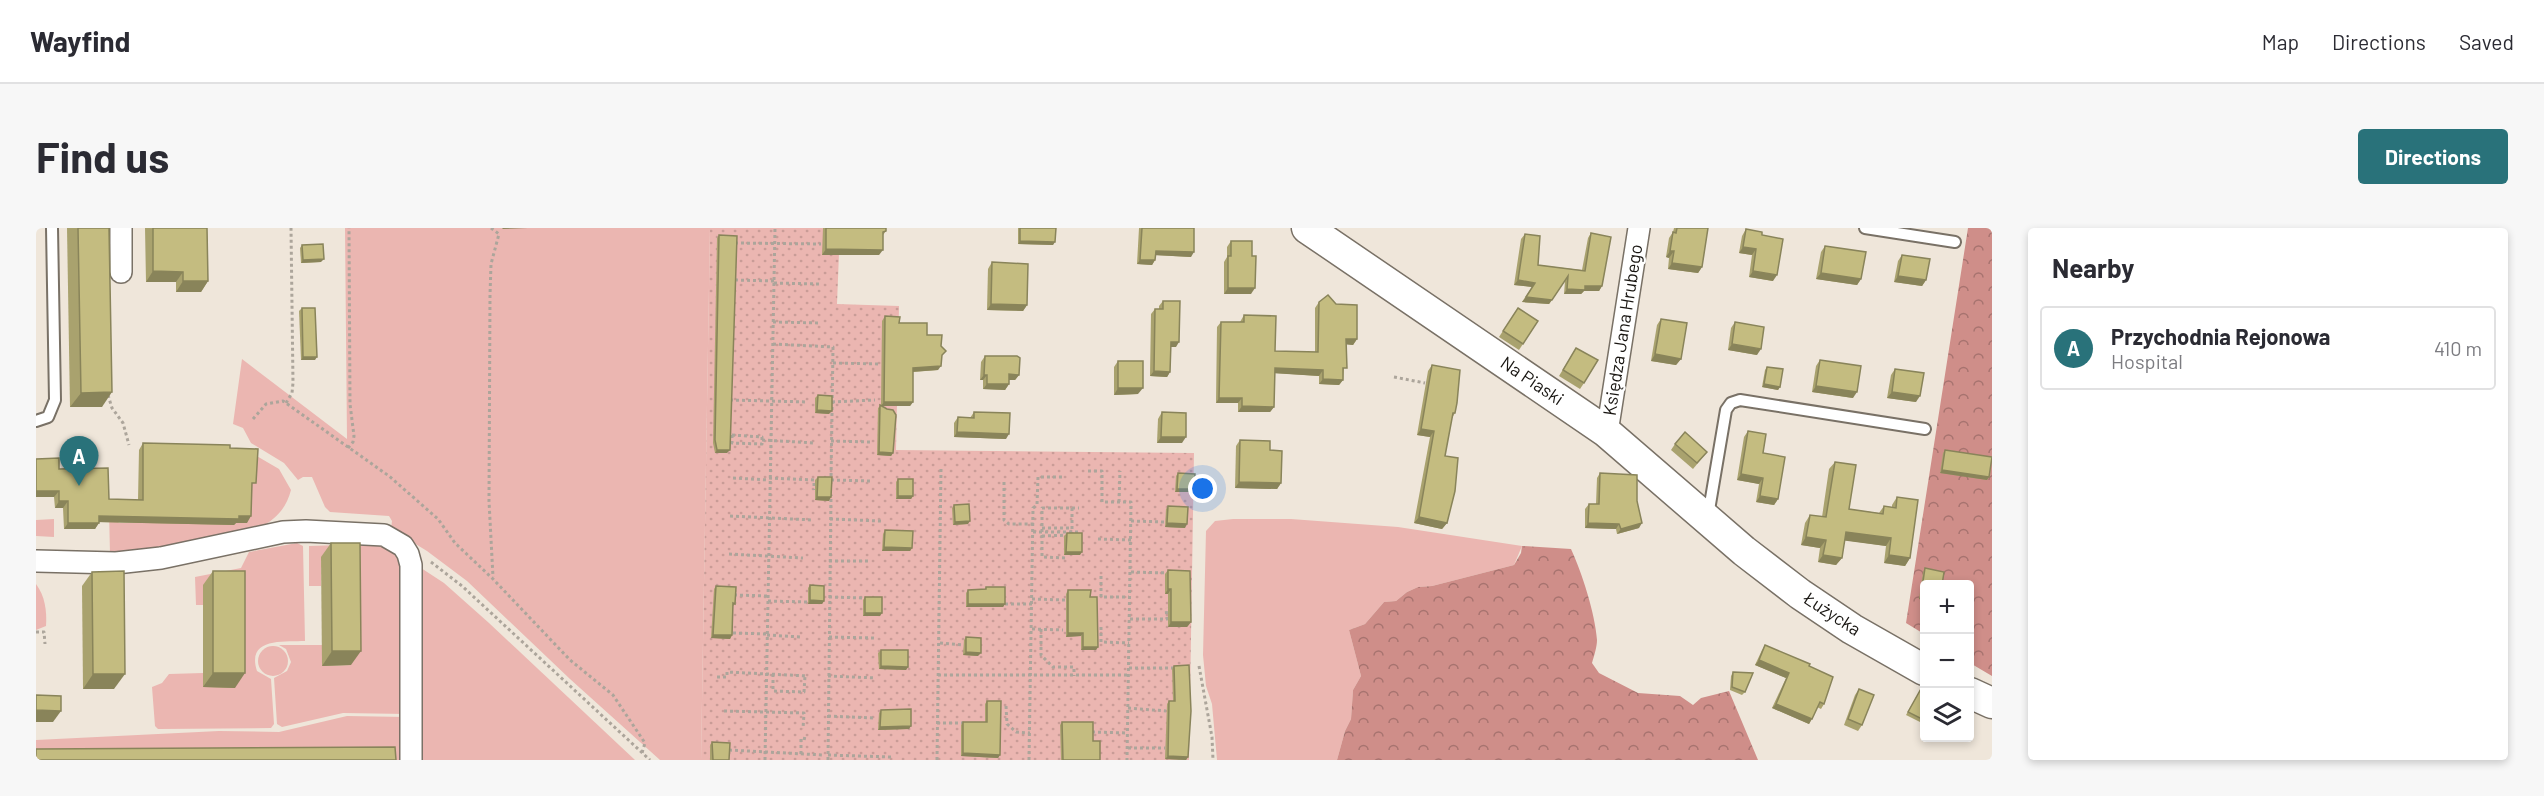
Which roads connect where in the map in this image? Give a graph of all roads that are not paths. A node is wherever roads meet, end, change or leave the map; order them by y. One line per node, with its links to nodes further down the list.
1 (52, 228): 8 (lane)
2 (121, 228): 7 (street)
3 (1306, 228): 10 (street, Na Piaski)
4 (1639, 228): 10 (street, Księdza Jana Hrubego)
5 (1865, 228): 6 (lane)
6 (1954, 242)
7 (122, 272)
8 (36, 421)
9 (1925, 429): 11 (lane)
10 (1605, 431): 11 (street, Na Piaski)
11 (1707, 519): 12 (street, Na Piaski)
12 (1744, 551): 14 (street, Łużycka)
13 (36, 561): 17 (street)
14 (1920, 668)
15 (1974, 695): 16 (street)
16 (1992, 703)
17 (411, 760)

